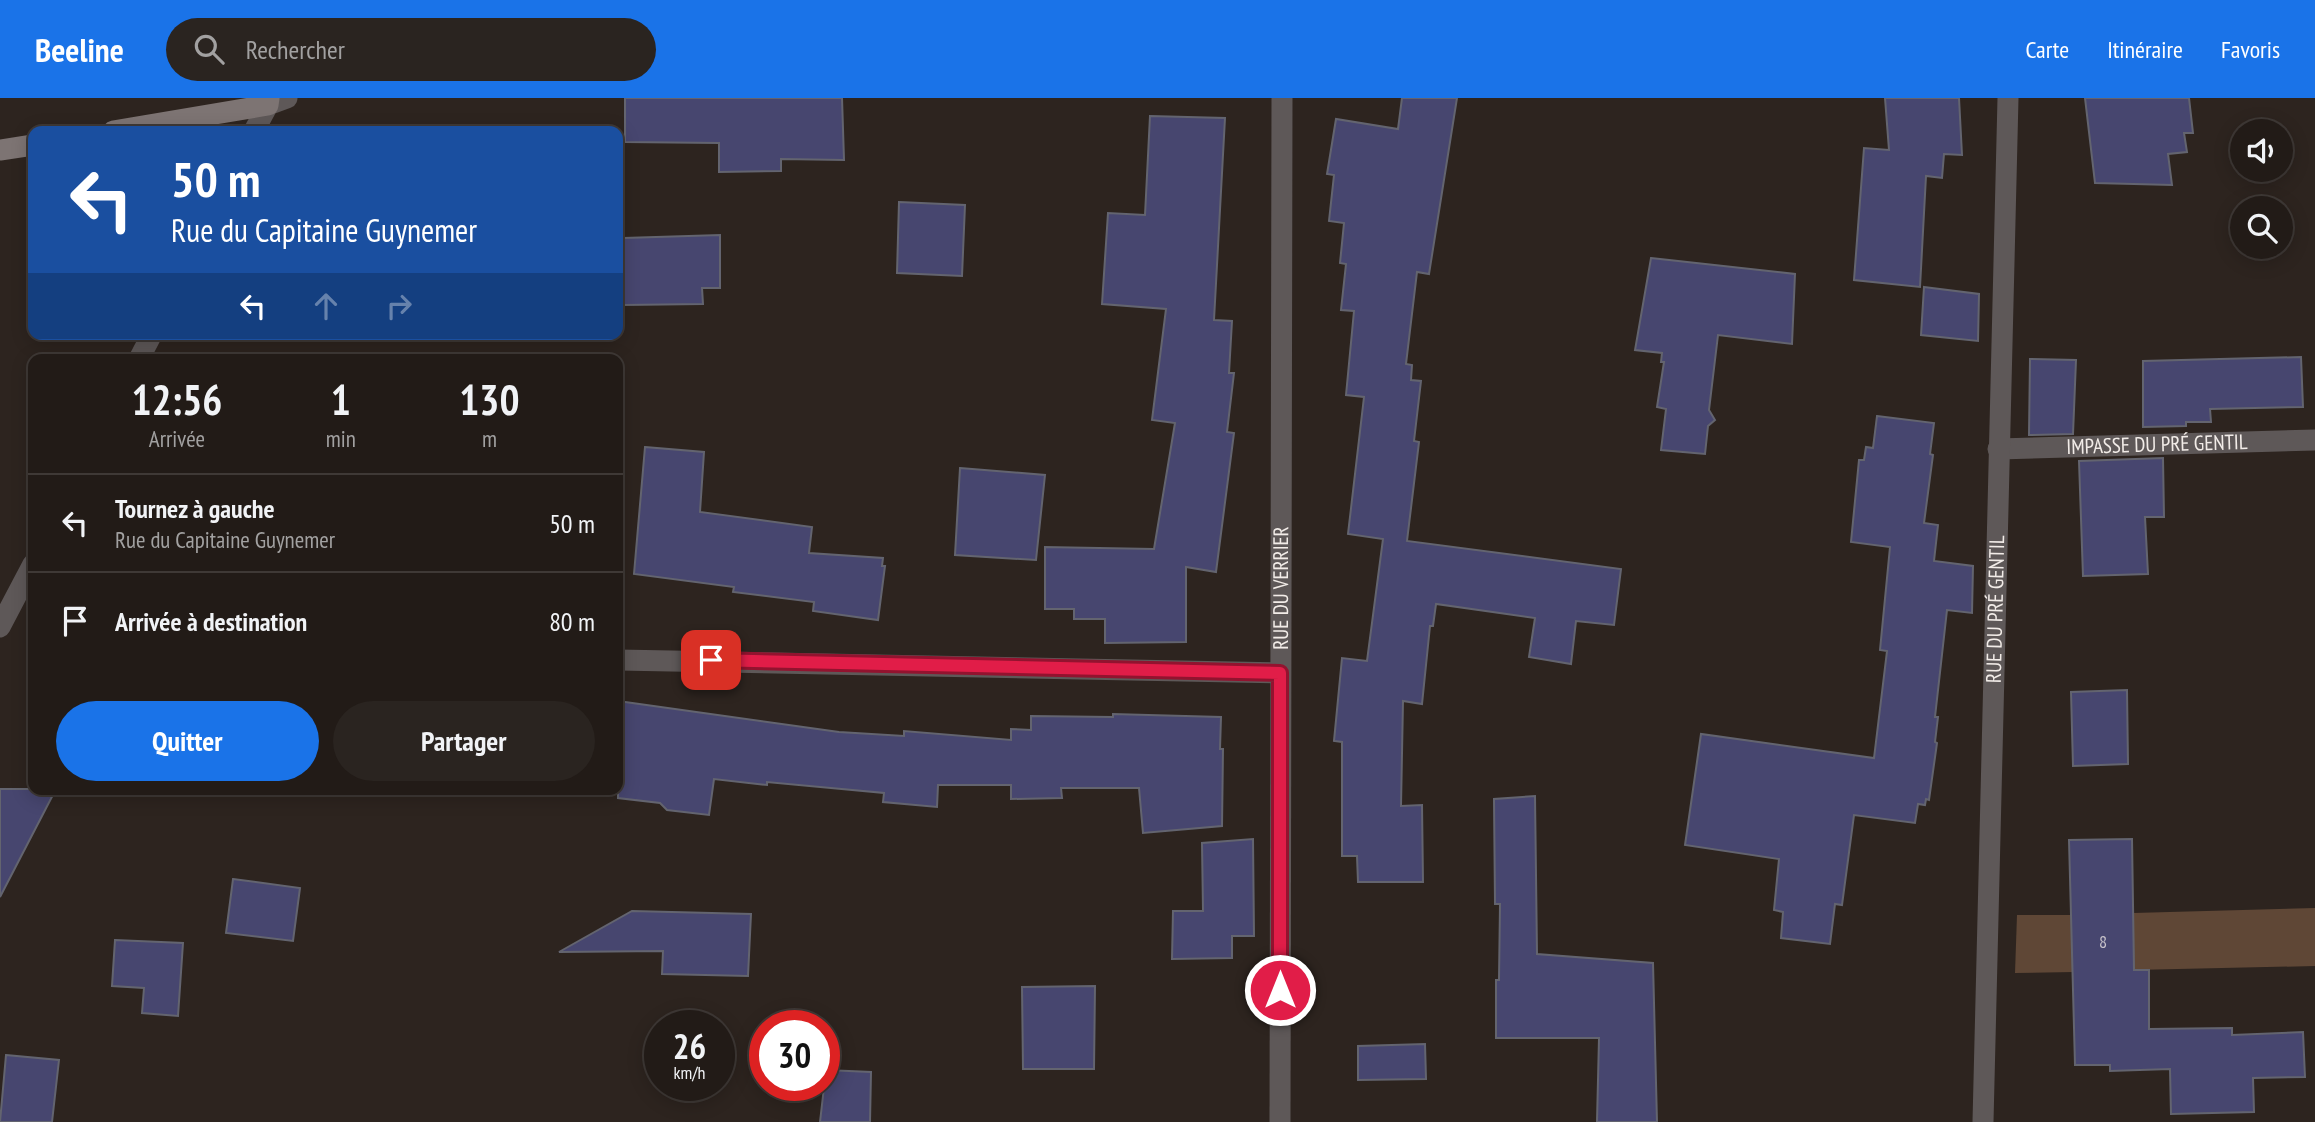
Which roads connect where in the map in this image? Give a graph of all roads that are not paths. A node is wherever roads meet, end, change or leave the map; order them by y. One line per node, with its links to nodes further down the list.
1 (1282, 98): 13 (street, RUE DU VERRIER)
2 (2008, 98): 9 (street, RUE DU PRÉ GENTIL)
3 (274, 100): 4 (street); 5 (street)
4 (139, 126)
5 (257, 126)
6 (28, 146): 7 (street)
7 (0, 150)
8 (2315, 440): 9 (street, IMPASSE DU PRÉ GENTIL)
9 (1998, 449): 15 (street, RUE DU PRÉ GENTIL)
10 (28, 578): 11 (street)
11 (0, 627)
12 (623, 660): 13 (street)
13 (1280, 673): 14 (street, RUE DU VERRIER)
14 (1280, 1122)
15 (1983, 1122)

